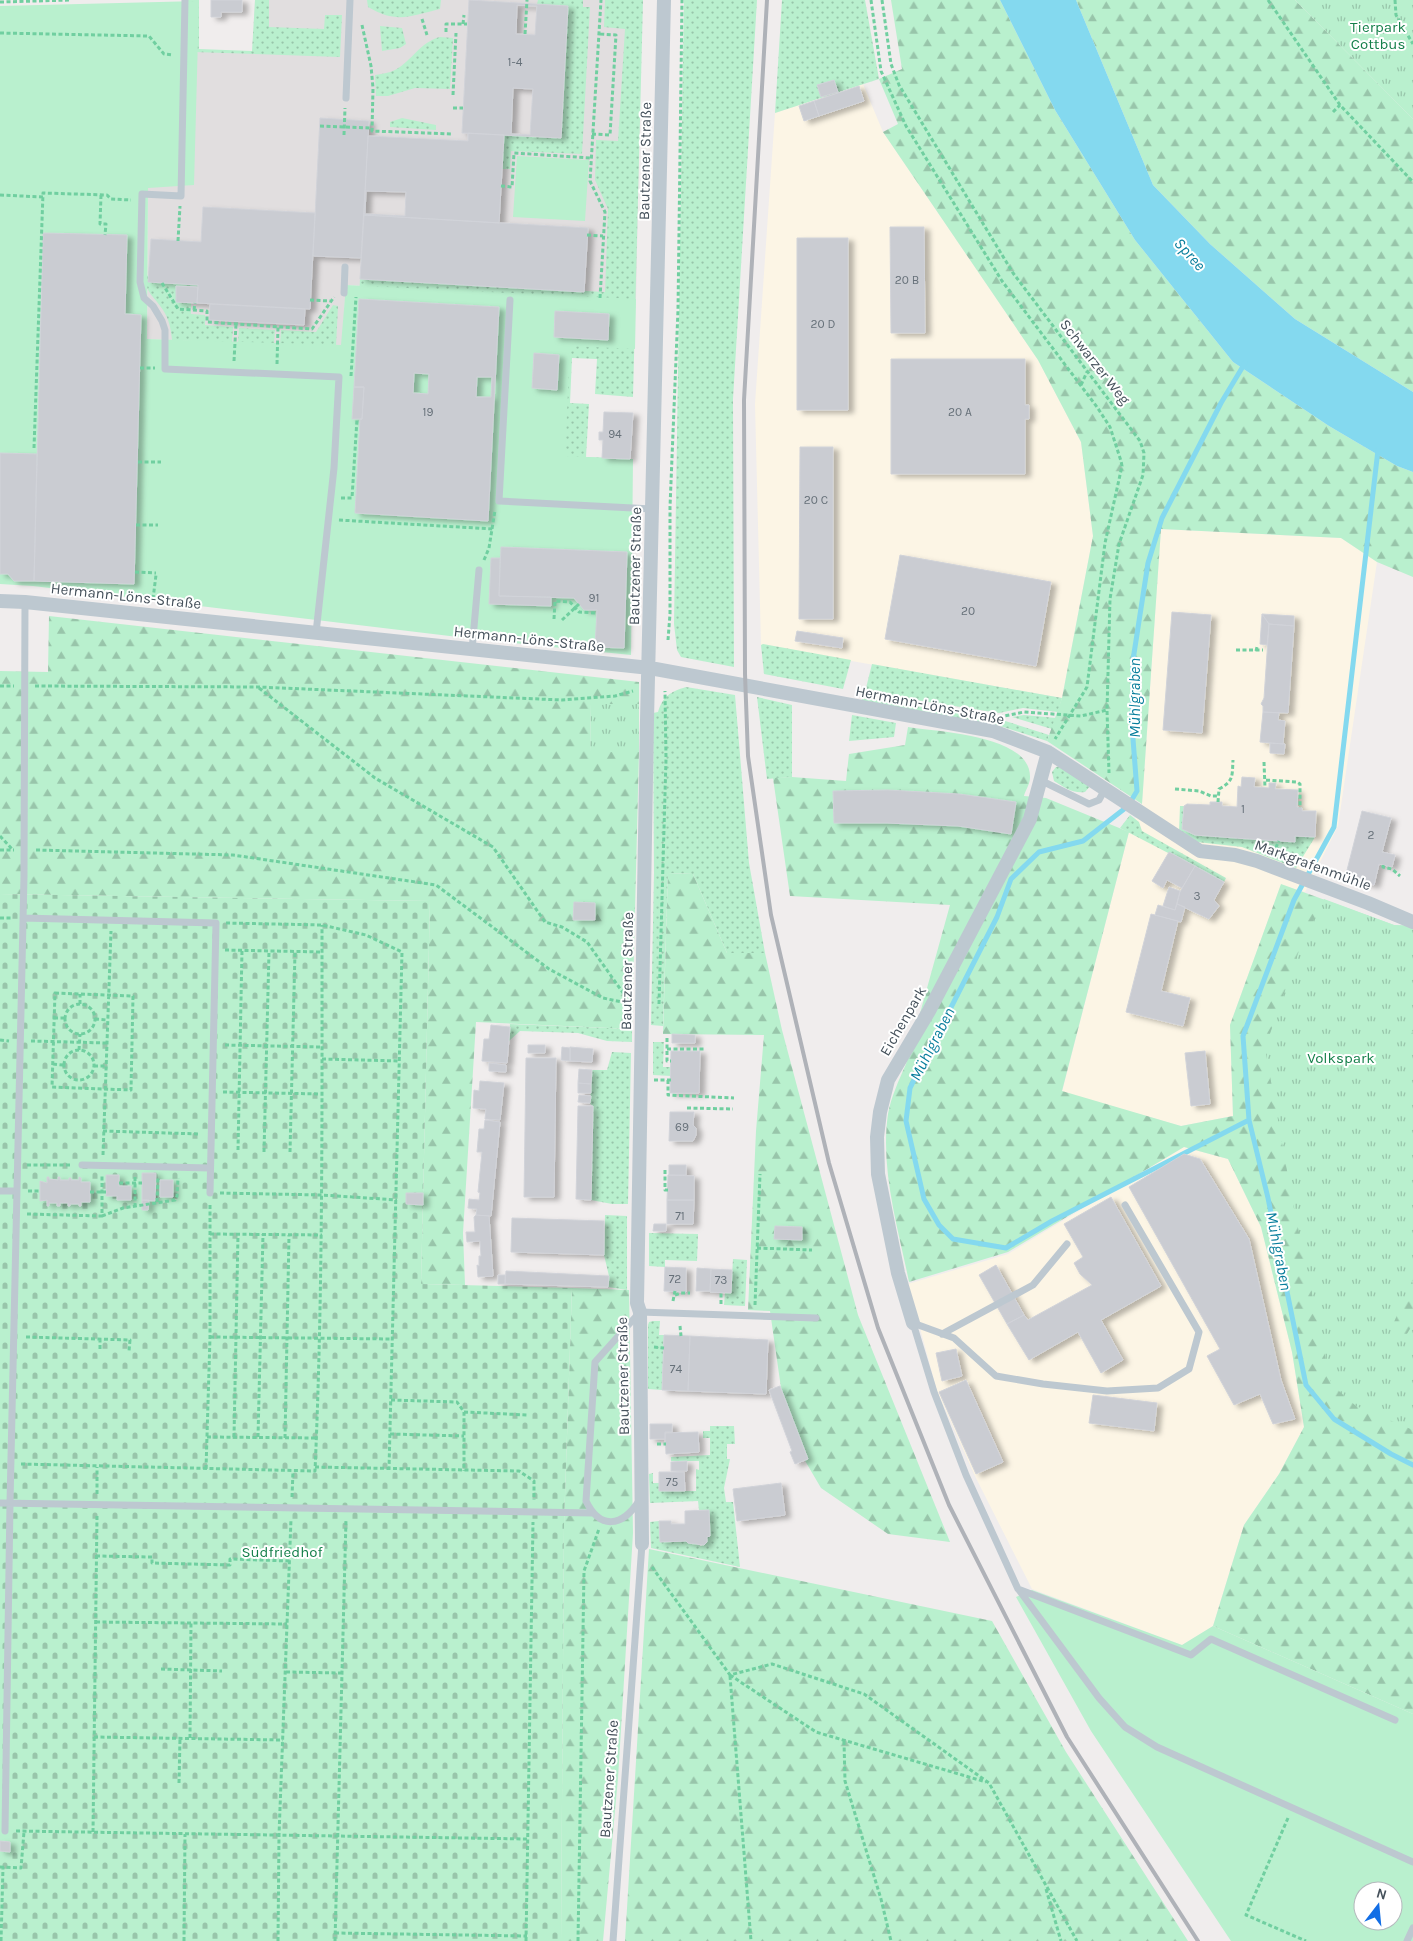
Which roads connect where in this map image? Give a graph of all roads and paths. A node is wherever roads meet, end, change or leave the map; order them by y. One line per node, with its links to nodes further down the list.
1 (71, 0): 12 (path)
2 (185, 0): 42 (lane)
3 (350, 0): 25 (lane)
4 (527, 0): 19 (path)
5 (601, 0): 20 (path)
6 (664, 0): 79 (street, Bautzener Straße)
7 (682, 0): 95 (path)
8 (871, 0): 66 (path)
9 (882, 0): 64 (path, Schwarzer Weg)
10 (1268, 0): 26 (path)
11 (1395, 0): 22 (path)
12 (0, 2)
13 (464, 15): 16 (path)
14 (422, 19): 21 (path)
15 (361, 20): 33 (path)
16 (446, 32)
17 (456, 32): 24 (path)
18 (0, 33): 23 (path)
19 (526, 34)
20 (599, 34): 35 (path); 35 (path)
21 (428, 35)
22 (1413, 44)
23 (164, 54)
24 (453, 95)
25 (346, 98)
26 (1340, 105): 29 (path); 38 (path)
27 (453, 108): 28 (path)
28 (463, 108)
29 (1333, 112)
30 (345, 115): 32 (path)
31 (320, 126): 32 (path)
32 (344, 126): 33 (path); 36 (path)
33 (372, 128): 34 (path)
34 (451, 134)
35 (592, 134): 37 (path)
36 (344, 135)
37 (592, 158): 39 (path); 47 (path)
38 (1413, 182)
39 (501, 186)
40 (0, 195): 43 (path)
41 (101, 195): 43 (path); 44 (path); 45 (path)
42 (181, 196): 48 (path); 63 (lane)
43 (43, 197): 72 (path)
44 (128, 200)
45 (105, 235)
46 (587, 235): 47 (path)
47 (603, 236): 52 (path)
48 (178, 241)
49 (345, 267): 51 (lane)
50 (162, 282): 57 (path)
51 (344, 293): 55 (path); 60 (path)
52 (600, 298)
53 (310, 300): 55 (path)
54 (510, 300): 78 (lane)
55 (331, 301): 59 (path)
56 (194, 303): 57 (path)
57 (194, 310): 58 (path)
58 (236, 324): 59 (path); 63 (path)
59 (278, 327): 65 (path)
60 (352, 367)
61 (140, 368): 62 (path)
62 (157, 368)
63 (233, 371): 65 (lane)
64 (1087, 372): 66 (path); 104 (path, Schwarzer Weg)
65 (276, 373): 94 (lane)
66 (1081, 385): 105 (path)
67 (357, 419): 69 (path)
68 (347, 425): 69 (path)
69 (356, 426): 71 (path)
70 (347, 446): 71 (path)
71 (355, 446): 76 (path)
72 (34, 448)
73 (138, 462): 74 (path)
74 (161, 462)
75 (346, 466): 76 (path)
76 (354, 467): 77 (path)
77 (340, 498)
78 (499, 501): 79 (lane); 83 (path)
79 (652, 508): 99 (street, Bautzener Straße)
80 (355, 520): 83 (path)
81 (136, 525): 82 (path)
82 (158, 525)
83 (493, 528): 84 (path)
84 (479, 570): 96 (lane)
85 (135, 572): 86 (path)
86 (153, 599)
87 (0, 601): 88 (street, Hermann-Löns-Straße)
88 (25, 602): 94 (street, Hermann-Löns-Straße); 100 (lane)
89 (579, 604): 90 (path)
90 (575, 608): 91 (path); 92 (path); 93 (path)
91 (596, 613)
92 (554, 620)
93 (562, 620)
94 (316, 633): 96 (street, Hermann-Löns-Straße)
95 (668, 640)
96 (472, 650): 99 (street, Hermann-Löns-Straße)
97 (1236, 650): 98 (path)
98 (1259, 650)
99 (650, 668): 102 (street, Bautzener Straße); 107 (street, Hermann-Löns-Straße)
100 (24, 686): 101 (path); 122 (lane)
101 (258, 688): 102 (path); 122 (path)
102 (648, 691): 219 (street, Bautzener Straße)
103 (665, 692): 138 (path)
104 (1107, 710): 105 (path); 110 (path, Schwarzer Weg)
105 (1068, 716): 106 (path); 107 (path)
106 (1000, 717)
107 (1048, 752): 111 (street, Eichenpark); 114 (street, Markgrafenmühle)
108 (1233, 760): 116 (path)
109 (1264, 762): 112 (path)
110 (1109, 773)
111 (1040, 780): 114 (lane); 222 (street, Eichenpark)
112 (1266, 780): 113 (path); 118 (path)
113 (1265, 788)
114 (1106, 789): 127 (street, Markgrafenmühle)
115 (1175, 789): 116 (path)
116 (1218, 796): 117 (path)
117 (1218, 802)
118 (1300, 808)
119 (0, 836): 121 (path)
120 (0, 850): 121 (path)
121 (12, 850): 122 (path)
122 (24, 850): 125 (lane)
123 (1383, 865): 124 (path)
124 (1400, 876)
125 (23, 918): 126 (lane); 146 (lane)
126 (111, 920): 128 (lane); 136 (path)
127 (1413, 922)
128 (216, 923): 129 (path); 130 (lane)
129 (322, 925): 134 (path); 159 (path)
130 (215, 949): 131 (path); 150 (lane)
131 (242, 950): 132 (path); 151 (path)
132 (269, 951): 133 (path); 152 (path)
133 (295, 952): 134 (path); 153 (path)
134 (322, 952): 154 (path)
135 (80, 994): 136 (path); 137 (path); 139 (path)
136 (108, 995): 142 (path); 168 (path)
137 (80, 1004): 140 (path); 141 (path)
138 (657, 1008)
139 (54, 1018): 140 (path); 147 (path)
140 (64, 1018): 143 (path)
141 (95, 1019): 142 (path); 143 (path)
142 (108, 1020): 149 (path)
143 (80, 1034): 148 (path)
144 (668, 1038): 155 (path)
145 (0, 1040): 146 (path)
146 (20, 1041): 147 (path); 182 (lane)
147 (53, 1042): 148 (path); 161 (path)
148 (80, 1042): 149 (path); 157 (path)
149 (107, 1043): 164 (path)
150 (213, 1045): 151 (path); 169 (lane)
151 (240, 1045): 152 (path); 170 (path)
152 (267, 1046): 153 (path); 171 (path)
153 (293, 1046): 154 (path); 172 (path)
154 (322, 1047): 158 (path)
155 (667, 1049): 156 (path); 160 (path)
156 (706, 1049)
157 (79, 1050): 162 (path); 163 (path)
158 (322, 1059): 159 (path); 173 (path)
159 (399, 1061): 203 (path)
160 (671, 1062)
161 (53, 1064): 162 (path); 167 (path)
162 (63, 1065): 166 (path)
163 (94, 1066): 164 (path); 166 (path)
164 (106, 1066): 168 (path)
165 (668, 1080): 174 (path)
166 (78, 1081): 167 (path)
167 (78, 1088): 168 (path)
168 (105, 1089): 177 (path)
169 (212, 1091): 170 (path); 178 (lane)
170 (239, 1092): 171 (path); 179 (path)
171 (266, 1092): 172 (path); 180 (path)
172 (292, 1093): 173 (path); 181 (path)
173 (322, 1094): 202 (path)
174 (734, 1098)
175 (687, 1108): 176 (path)
176 (733, 1109)
177 (103, 1131): 178 (path); 184 (path)
178 (211, 1134): 186 (lane)
179 (238, 1150)
180 (264, 1152)
181 (290, 1152)
182 (18, 1164): 183 (path); 196 (lane)
183 (82, 1165): 184 (lane)
184 (102, 1166): 185 (lane)
185 (178, 1167): 186 (lane); 204 (path)
186 (210, 1168): 201 (lane)
187 (665, 1170): 194 (path)
188 (760, 1174): 215 (path)
189 (158, 1180): 204 (path)
190 (119, 1183): 191 (path)
191 (142, 1183)
192 (102, 1187): 200 (path)
193 (135, 1188): 206 (path)
194 (668, 1190)
195 (0, 1191): 196 (lane)
196 (17, 1191): 207 (lane)
197 (33, 1191): 198 (path)
198 (40, 1191)
199 (90, 1192): 200 (path)
200 (104, 1192): 208 (path)
201 (210, 1193): 202 (path); 209 (path)
202 (322, 1195): 203 (path); 213 (path)
203 (397, 1200): 230 (path)
204 (157, 1202): 206 (path)
205 (1125, 1205): 223 (lane)
206 (135, 1206): 208 (path)
207 (17, 1214): 208 (path); 224 (lane)
208 (102, 1216)
209 (210, 1234): 210 (path); 225 (path)
210 (238, 1234): 211 (path); 226 (path)
211 (262, 1234): 212 (path); 227 (path)
212 (289, 1235): 213 (path); 228 (path)
213 (322, 1235): 229 (path)
214 (1067, 1244): 223 (lane)
215 (757, 1248): 216 (path); 220 (path)
216 (812, 1250)
217 (690, 1294): 218 (path)
218 (675, 1295)
219 (640, 1312): 220 (lane); 253 (street, Bautzener Straße); 260 (lane)
220 (754, 1316): 221 (lane)
221 (816, 1318)
222 (913, 1323): 223 (lane); 265 (lane)
223 (942, 1334)
224 (14, 1336): 231 (path); 246 (lane)
225 (210, 1337): 226 (path); 239 (path)
226 (236, 1338): 227 (path); 240 (path)
227 (260, 1338): 228 (path); 241 (path)
228 (287, 1338): 229 (path); 242 (path)
229 (320, 1338): 230 (path); 243 (path)
230 (393, 1339): 234 (path)
231 (100, 1340): 232 (path); 233 (path)
232 (100, 1350)
233 (129, 1351)
234 (391, 1400): 235 (path); 237 (path)
235 (464, 1412): 236 (path); 238 (path)
236 (527, 1415)
237 (390, 1434): 238 (path); 250 (path)
238 (464, 1436): 252 (path)
239 (207, 1437): 240 (path); 249 (path)
240 (234, 1437): 241 (path)
241 (258, 1437): 242 (path)
242 (285, 1438): 243 (path)
243 (316, 1438): 248 (path)
244 (657, 1444): 245 (path)
245 (666, 1444)
246 (12, 1463): 247 (path); 255 (lane)
247 (98, 1467): 249 (path); 256 (path)
248 (315, 1467): 250 (path); 251 (path)
249 (206, 1468): 251 (path)
250 (389, 1469): 252 (path)
251 (293, 1470): 257 (path)
252 (464, 1471): 259 (path)
253 (641, 1497): 261 (lane); 262 (street, Bautzener Straße)
254 (0, 1503): 255 (lane)
255 (10, 1503): 256 (lane); 284 (lane)
256 (97, 1505): 257 (lane); 263 (path)
257 (292, 1508): 258 (lane); 264 (path)
258 (346, 1510): 259 (lane); 273 (path)
259 (533, 1513): 260 (lane); 290 (path)
260 (592, 1513): 261 (lane)
261 (602, 1521): 302 (path)
262 (642, 1548): 274 (path); 303 (lane, Bautzener Straße)
263 (96, 1556): 264 (path); 266 (path)
264 (290, 1561): 268 (path)
265 (1018, 1589): 275 (lane); 283 (lane)
266 (96, 1622): 267 (path); 276 (path)
267 (191, 1623): 268 (path); 270 (path)
268 (287, 1624): 272 (path)
269 (161, 1669): 270 (path)
270 (191, 1670): 271 (path); 278 (path)
271 (222, 1670)
272 (285, 1672): 273 (path); 279 (path)
273 (342, 1673): 289 (path)
274 (730, 1675): 280 (path); 281 (path); 304 (path)
275 (1395, 1720)
276 (94, 1737): 277 (path); 286 (path)
277 (180, 1738): 278 (path); 282 (path)
278 (190, 1738): 279 (path)
279 (283, 1740): 288 (path)
280 (844, 1741): 281 (path); 305 (path)
281 (989, 1782): 293 (path)
282 (180, 1784)
283 (1292, 1808): 291 (lane); 308 (path)
284 (5, 1831): 285 (path)
285 (24, 1832): 286 (path); 292 (path)
286 (93, 1832): 287 (path)
287 (185, 1834): 288 (path); 298 (path)
288 (279, 1835): 289 (path); 299 (path)
289 (338, 1836): 290 (path); 295 (path)
290 (528, 1839): 296 (path)
291 (1413, 1862)
292 (1, 1867): 297 (path)
293 (1045, 1882): 306 (path); 307 (path)
294 (1413, 1928): 309 (lane)
295 (335, 1933): 296 (path); 300 (path)
296 (526, 1936): 301 (path)
297 (2, 1941)
298 (184, 1941)
299 (278, 1941)
300 (335, 1941)
301 (526, 1941)
302 (578, 1941)
303 (613, 1941)
304 (751, 1941)
305 (891, 1941)
306 (1061, 1941)
307 (1077, 1941)
308 (1306, 1941)
309 (1407, 1941)

